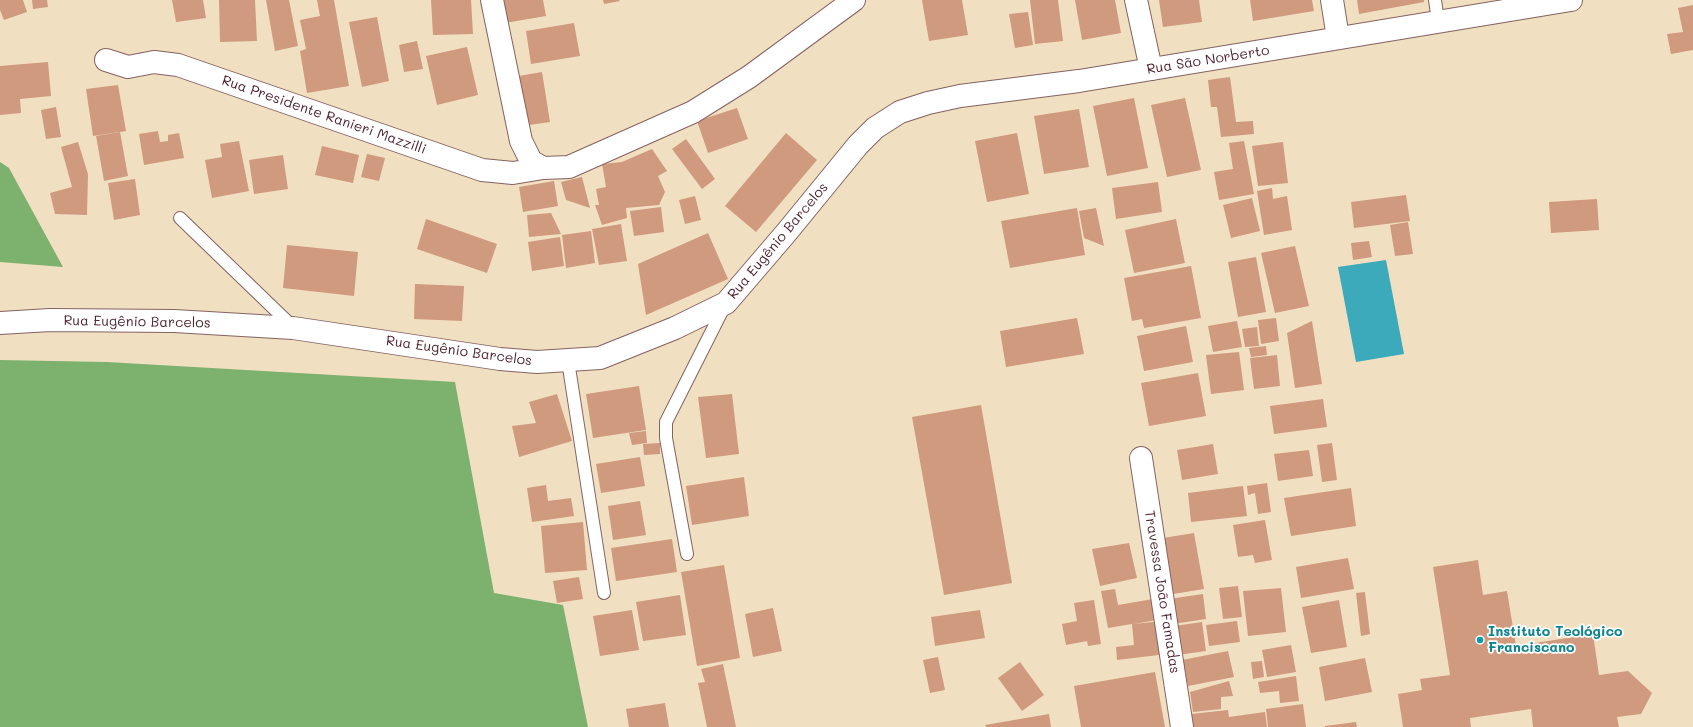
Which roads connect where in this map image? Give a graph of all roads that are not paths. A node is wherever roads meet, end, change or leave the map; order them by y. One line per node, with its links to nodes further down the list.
1 (492, 0): 12 (street)
2 (854, 0): 12 (street, Rua Presidente Ranieri Mazzilli)
3 (1136, 0): 10 (street)
4 (1332, 0): 8 (street)
5 (1434, 0): 7 (lane)
6 (1570, 0): 7 (street, Rua São Norberto)
7 (1438, 21): 8 (street, Rua São Norberto)
8 (1338, 38): 10 (street, Rua São Norberto)
9 (106, 60): 12 (street, Rua Presidente Ranieri Mazzilli)
10 (1151, 69): 11 (street, Rua São Norberto)
11 (858, 145): 14 (street, Rua Eugênio Barcelos)
12 (543, 168)
13 (180, 218): 16 (lane)
14 (726, 302): 17 (street, Rua Eugênio Barcelos); 19 (lane)
15 (0, 323): 16 (street, Rua Eugênio Barcelos)
16 (293, 328): 17 (street, Rua Eugênio Barcelos)
17 (568, 361): 20 (lane)
18 (1141, 458): 21 (street, Travessa João Famadas)
19 (687, 554)
20 (604, 594)
21 (1182, 727)

